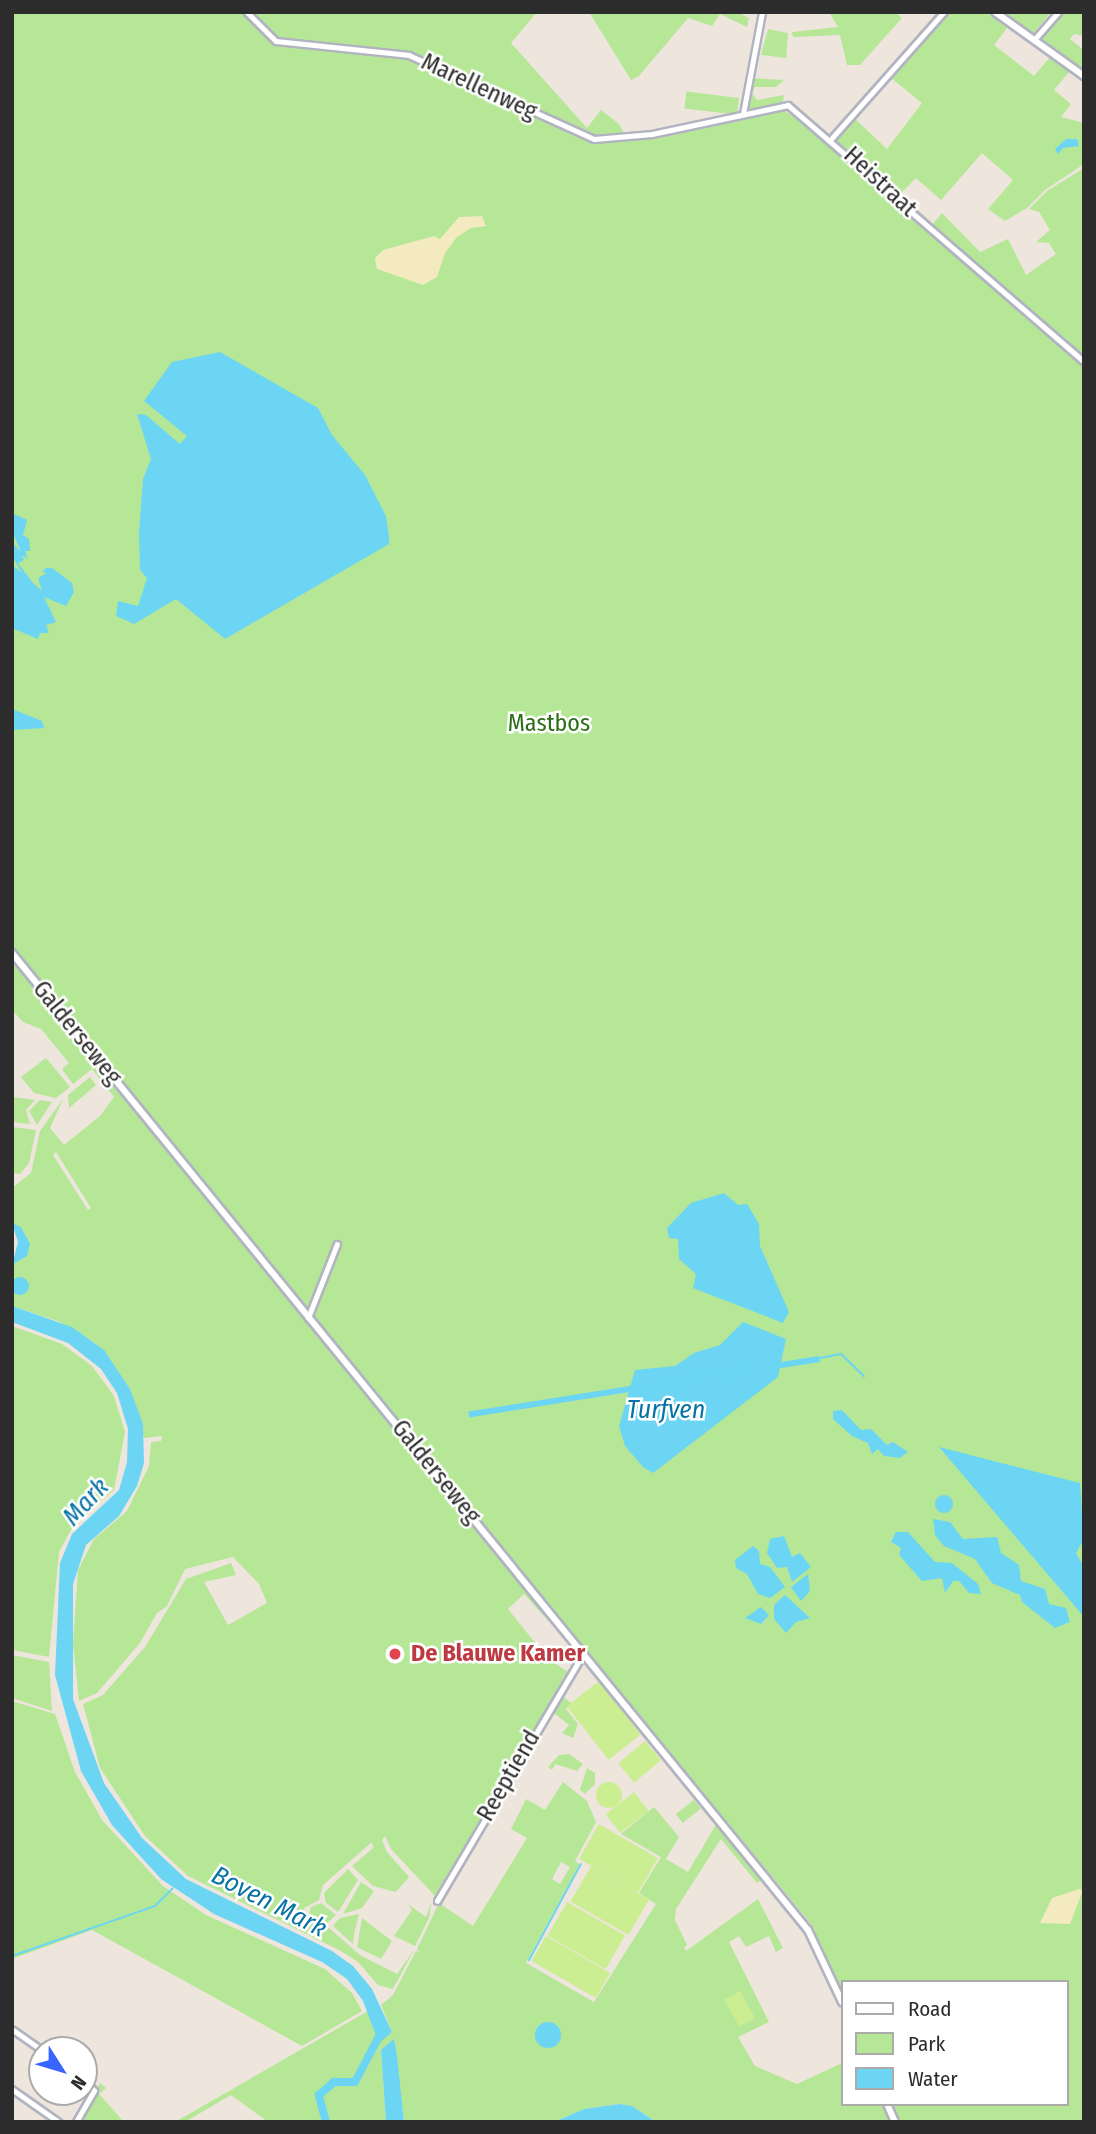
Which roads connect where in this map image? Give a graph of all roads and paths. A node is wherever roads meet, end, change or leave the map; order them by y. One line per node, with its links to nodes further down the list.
1 (247, 12): 8 (street, Marellenweg)
2 (762, 12): 8 (street)
3 (944, 12): 9 (street)
4 (995, 12): 6 (street)
5 (1058, 12): 6 (street)
6 (1034, 40): 7 (street)
7 (1084, 76)
8 (743, 115): 9 (street, Heistraat)
9 (832, 138): 10 (street, Heistraat)
10 (1084, 361)
11 (12, 953): 13 (street, Galderseweg)
12 (337, 1244): 13 (street)
13 (308, 1318): 14 (street, Galderseweg)
14 (584, 1653): 15 (street, Reeptiend); 16 (street, Galderseweg)
15 (437, 1900)
16 (841, 2000)
17 (12, 2029): 18 (street)
18 (28, 2040)
19 (12, 2090): 22 (street)
20 (85, 2106): 23 (street)
21 (888, 2106): 24 (street)
22 (59, 2122)
23 (76, 2122)
24 (895, 2122)

